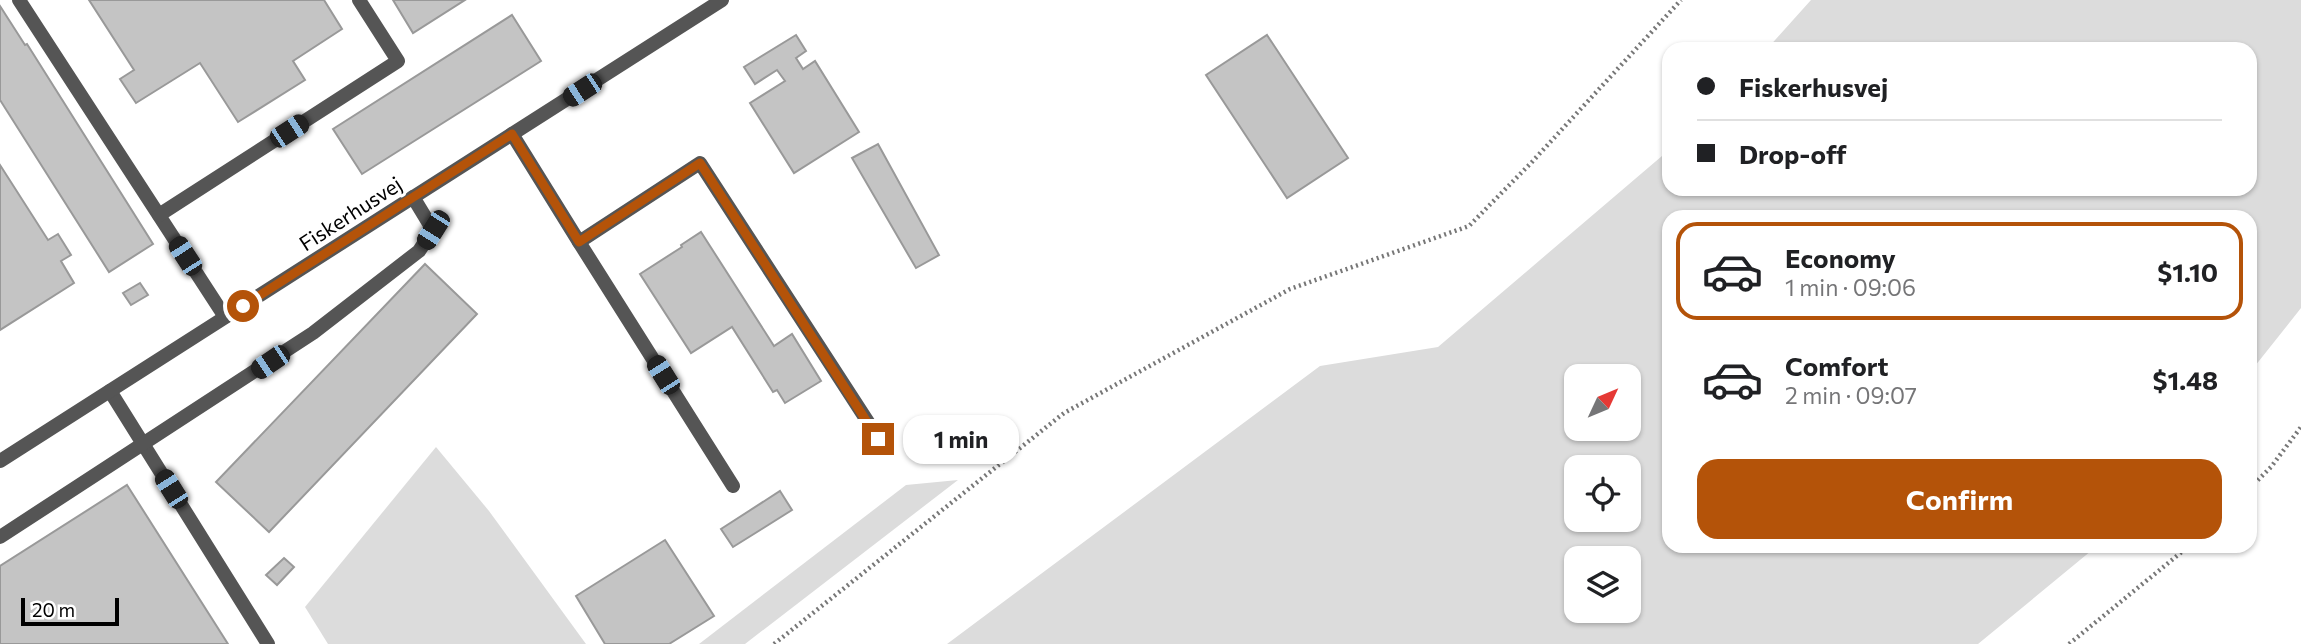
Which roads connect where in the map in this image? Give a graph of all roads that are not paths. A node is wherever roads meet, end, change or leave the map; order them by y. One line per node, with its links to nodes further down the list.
1 (19, 0): 6 (street)
2 (359, 0): 6 (street)
3 (722, 0): 4 (street, Fiskerhusvej)
4 (512, 134): 5 (street, Fiskerhusvej); 7 (street)
5 (413, 197): 8 (street, Fiskerhusvej); 11 (street)
6 (159, 215): 8 (street)
7 (579, 242): 10 (street); 13 (street)
8 (225, 317): 9 (street, Fiskerhusvej)
9 (110, 391): 11 (street); 12 (street, Fiskerhusvej)
10 (878, 439)
11 (143, 445): 14 (street); 15 (street)
12 (0, 461)
13 (733, 486)
14 (0, 537)
15 (268, 644)

